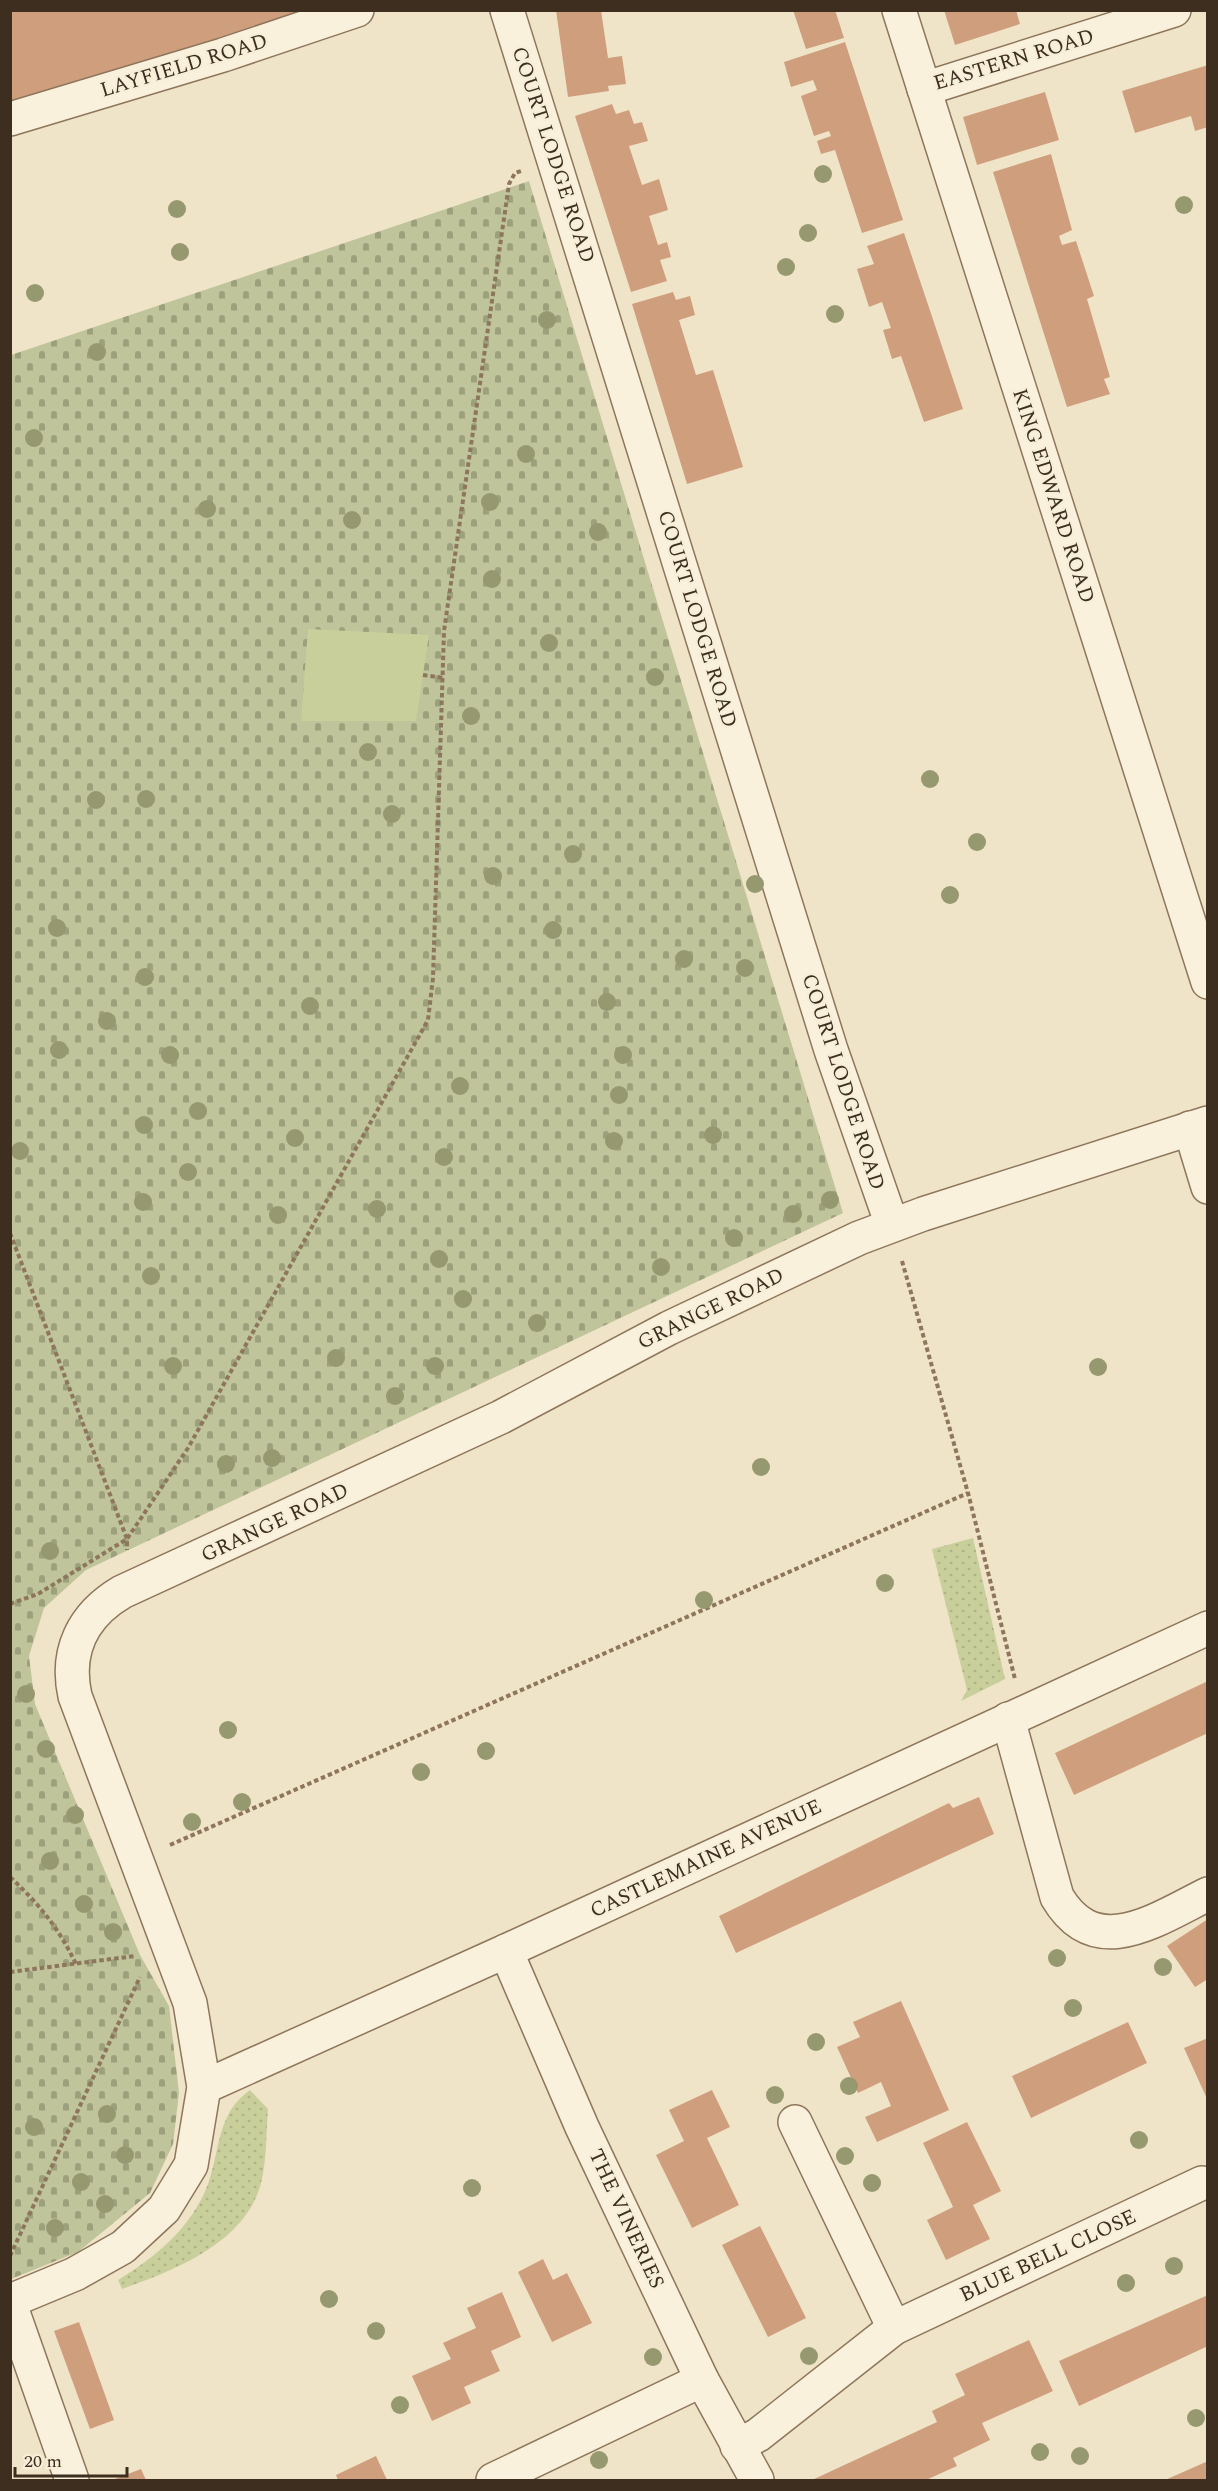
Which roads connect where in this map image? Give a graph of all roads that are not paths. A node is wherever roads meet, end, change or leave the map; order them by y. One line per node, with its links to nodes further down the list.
1 (357, 10): 6 (street, LAYFIELD ROAD)
2 (507, 10): 10 (street, COURT LODGE ROAD)
3 (899, 10): 5 (street, KING EDWARD ROAD)
4 (1174, 10): 5 (street, EASTERN ROAD)
5 (924, 89): 7 (street, KING EDWARD ROAD)
6 (10, 119)
7 (1208, 982)
8 (1199, 1126): 9 (street); 10 (street, GRANGE ROAD)
9 (1208, 1186)
10 (892, 1226): 15 (street, GRANGE ROAD)
11 (1208, 1628): 12 (street, CASTLEMAINE AVENUE)
12 (1016, 1716): 13 (street); 14 (street, CASTLEMAINE AVENUE)
13 (1208, 1893)
14 (506, 1951): 15 (street, CASTLEMAINE AVENUE); 20 (street, THE VINERIES)
15 (204, 2087): 18 (street, GRANGE ROAD)
16 (795, 2122): 19 (street)
17 (1202, 2183): 19 (street, BLUE BELL CLOSE)
18 (10, 2302): 22 (street)
19 (894, 2328): 21 (street, BLUE BELL CLOSE)
20 (702, 2380): 21 (street, THE VINERIES); 23 (street)
21 (737, 2446): 24 (street, THE VINERIES)
22 (72, 2481)
23 (493, 2481)
24 (758, 2481)

